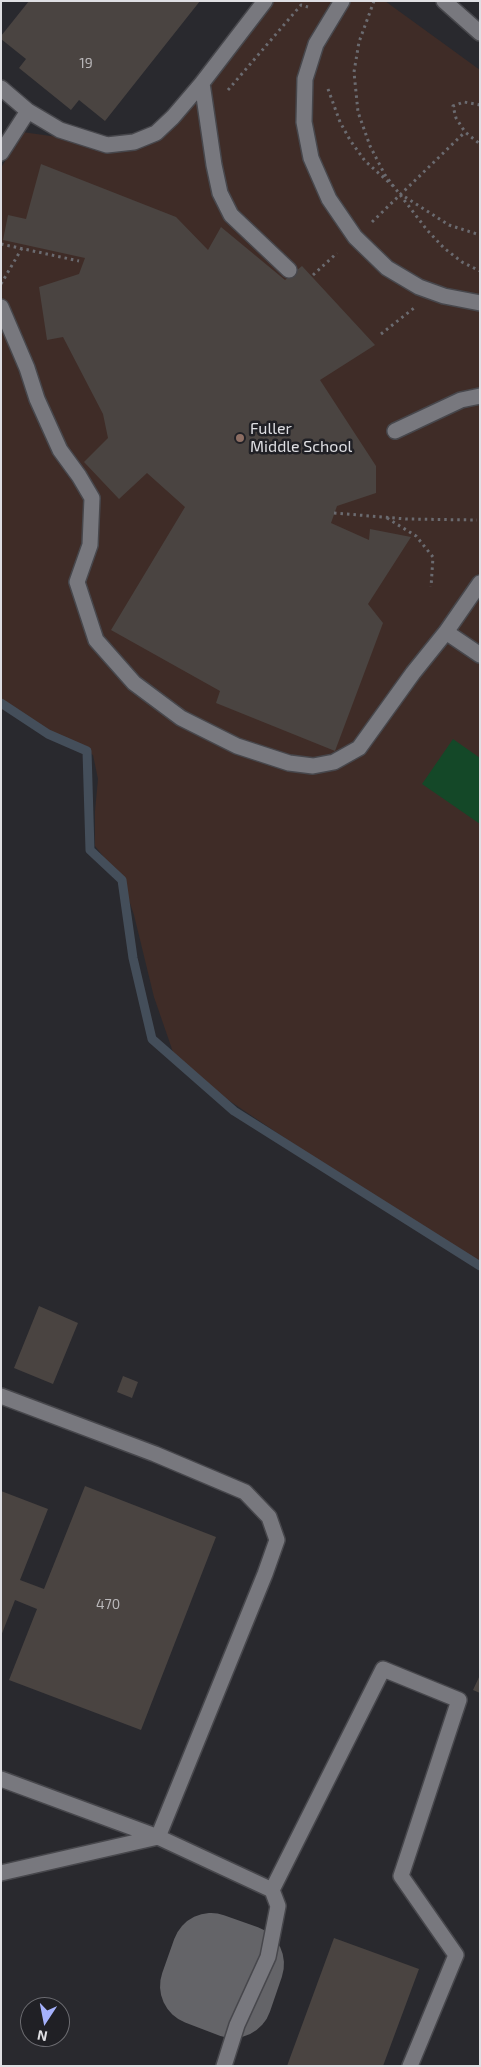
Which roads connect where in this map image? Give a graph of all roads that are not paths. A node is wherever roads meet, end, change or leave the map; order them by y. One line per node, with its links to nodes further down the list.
1 (265, 1): 5 (street)
2 (342, 1): 10 (street)
3 (444, 1): 4 (street)
4 (480, 33)
5 (202, 83): 7 (street); 9 (street)
6 (1, 88): 7 (street)
7 (28, 111): 8 (street)
8 (1, 153)
9 (289, 270)
10 (480, 303)
11 (1, 307): 15 (street)
12 (480, 396): 13 (street)
13 (395, 431)
14 (480, 583): 15 (street)
15 (446, 632): 16 (street)
16 (480, 655)
17 (1, 1396): 19 (street)
18 (1, 1779): 19 (street)
19 (158, 1837): 20 (street); 21 (street)
20 (1, 1873)
21 (272, 1890): 22 (street); 23 (street)
22 (224, 2066)
23 (410, 2066)

